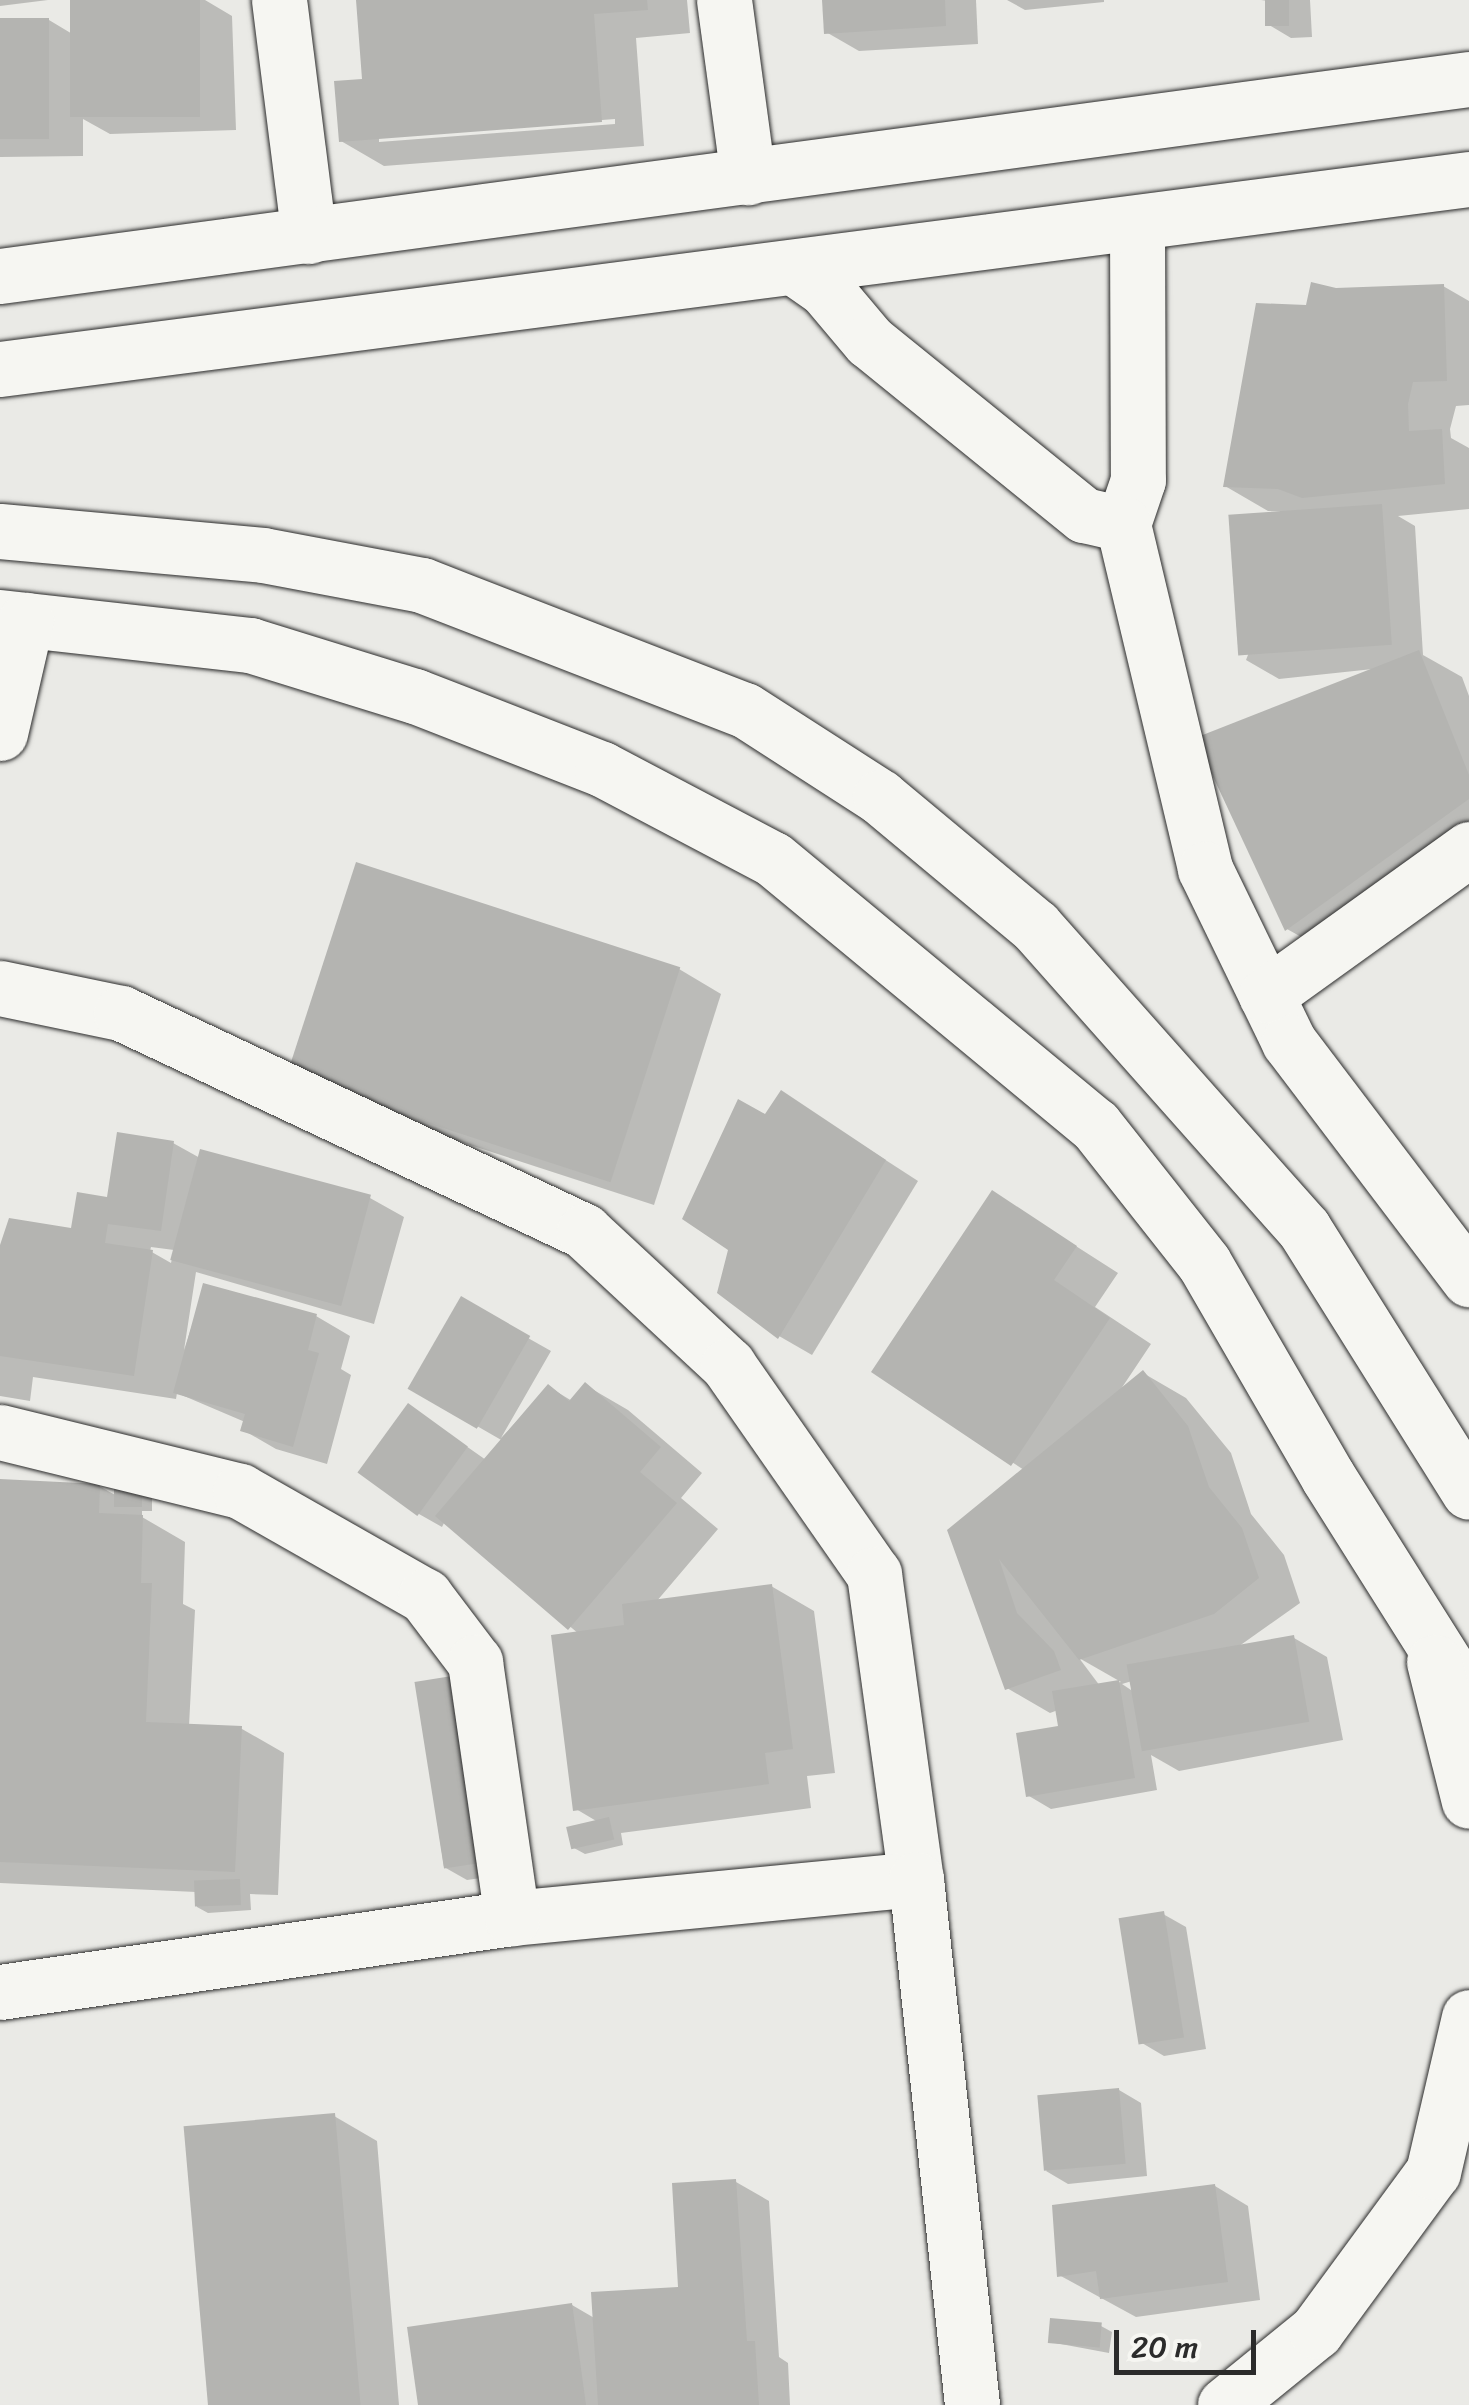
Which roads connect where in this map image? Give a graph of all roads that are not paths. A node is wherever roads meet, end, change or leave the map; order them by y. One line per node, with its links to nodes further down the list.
1 (279, 0): 7 (street)
2 (724, 0): 4 (street)
3 (1469, 78): 4 (street)
4 (748, 177): 7 (street)
5 (1469, 180): 6 (street)
6 (1136, 223): 8 (street); 11 (street)
7 (309, 236): 9 (street)
8 (795, 268): 10 (street); 11 (street)
9 (0, 276)
10 (0, 369)
11 (1124, 524): 17 (street)
12 (0, 531): 20 (street)
13 (13, 618): 14 (street); 21 (street)
14 (0, 733)
15 (1469, 849): 17 (street)
16 (0, 988): 24 (street)
17 (1266, 995): 18 (street)
18 (1469, 1279)
19 (0, 1432): 25 (street)
20 (1469, 1492)
21 (1417, 1623): 22 (street); 23 (street)
22 (1469, 1702)
23 (1469, 1801)
24 (916, 1879): 25 (street); 28 (street)
25 (512, 1918): 26 (street)
26 (0, 1992)
27 (1469, 2017): 29 (street)
28 (972, 2405)
29 (1226, 2405)

